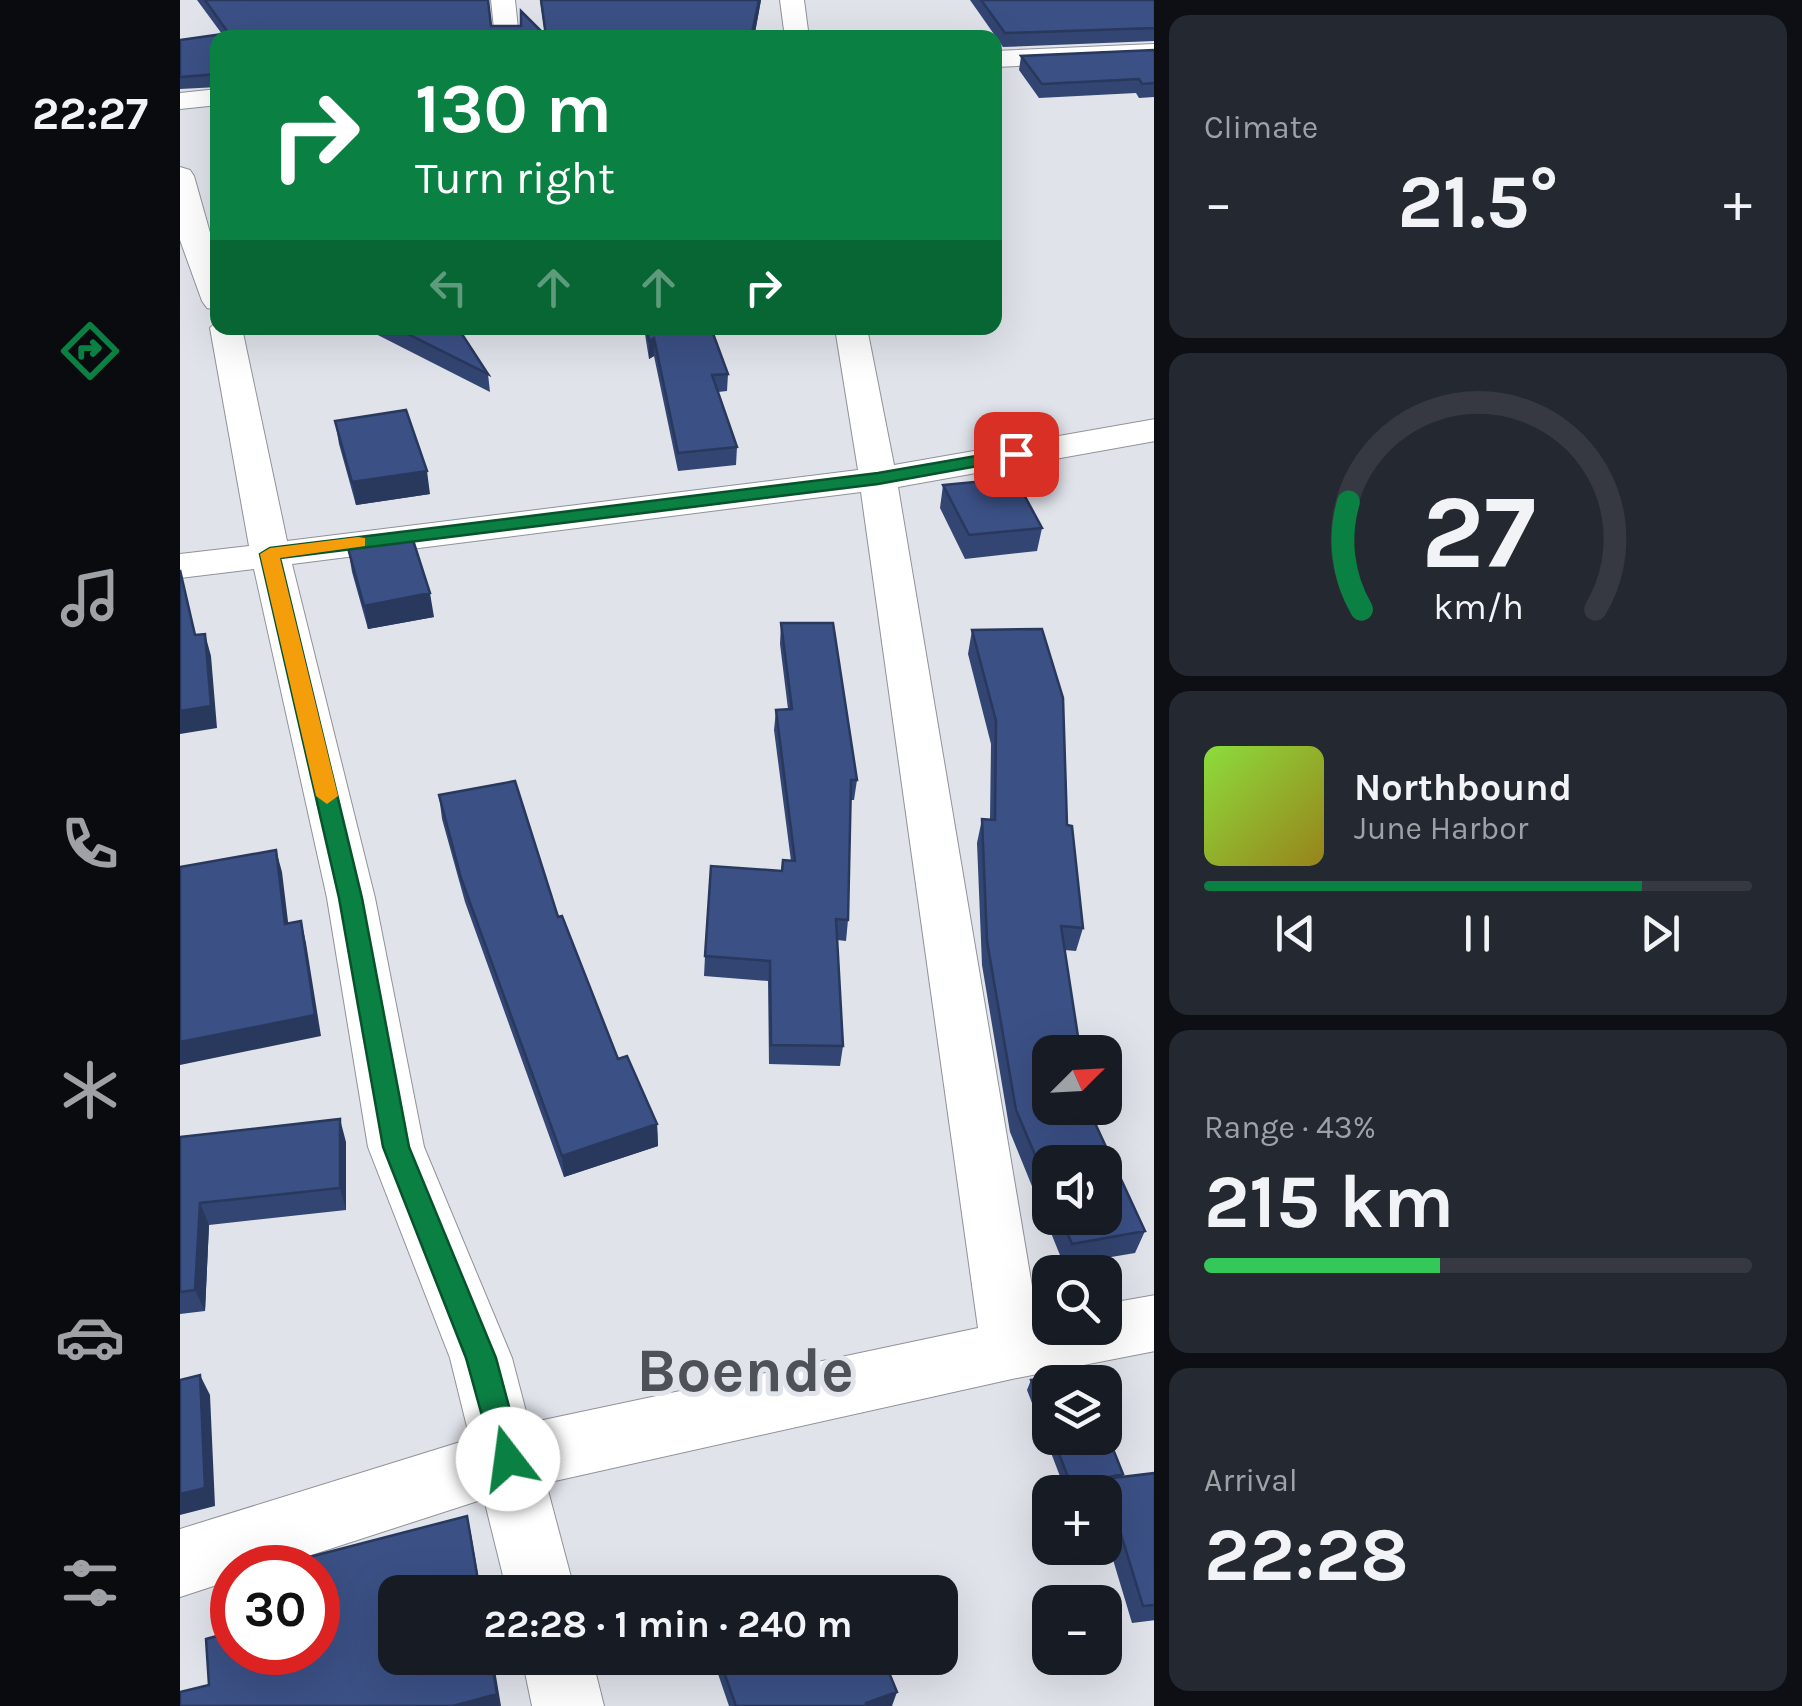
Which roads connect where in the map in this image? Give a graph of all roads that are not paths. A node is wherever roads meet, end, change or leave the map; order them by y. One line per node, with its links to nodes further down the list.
1 (504, 0): 3 (street)
2 (792, 0): 4 (street)
3 (506, 30)
4 (796, 30)
5 (1154, 52): 6 (street)
6 (1002, 59)
7 (210, 98): 8 (street)
8 (180, 101)
9 (180, 176): 10 (street)
10 (210, 280)
11 (227, 335): 15 (street)
12 (852, 335): 14 (street)
13 (1154, 430): 14 (street)
14 (878, 479): 15 (street); 18 (street)
15 (270, 554): 16 (street); 19 (street)
16 (180, 566)
17 (1154, 1323): 18 (street)
18 (1012, 1350): 19 (street)
19 (508, 1459): 20 (street); 21 (street)
20 (180, 1563)
21 (537, 1575)
22 (560, 1675): 23 (street)
23 (568, 1706)

